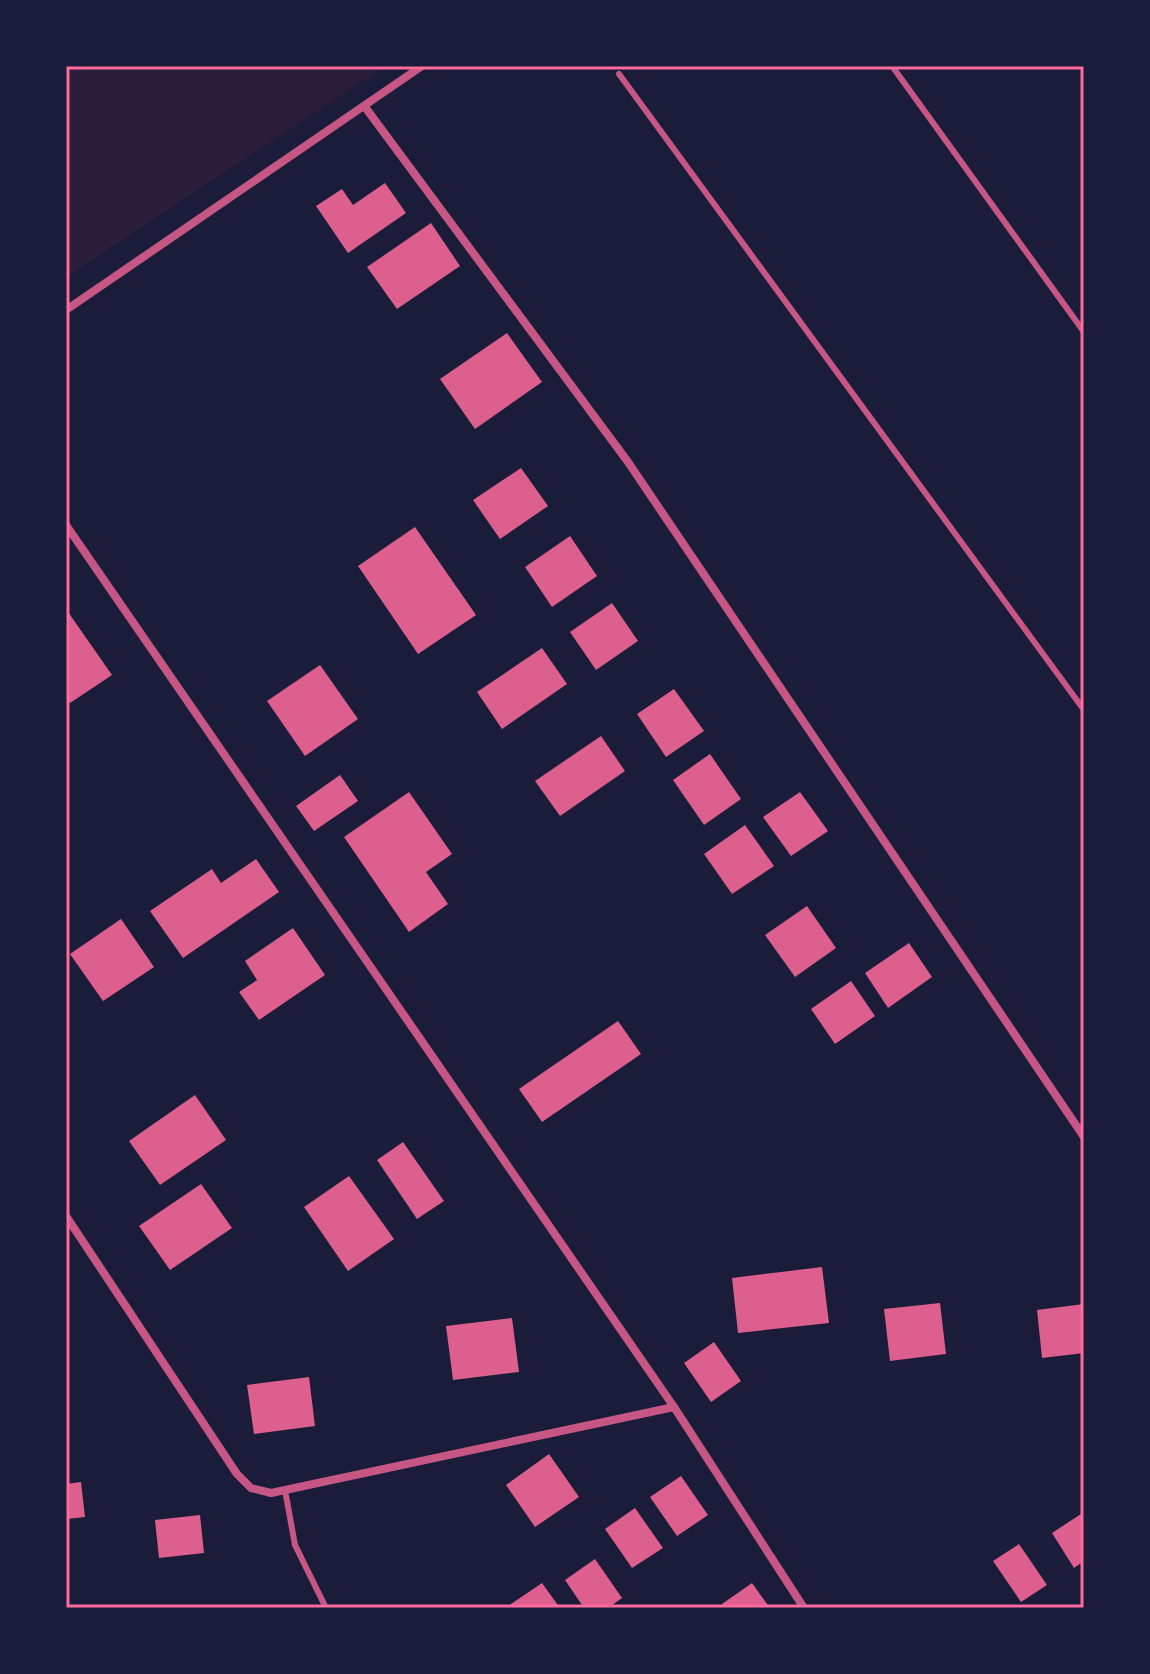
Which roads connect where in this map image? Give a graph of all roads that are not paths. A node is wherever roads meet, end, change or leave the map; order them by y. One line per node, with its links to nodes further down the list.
1 (422, 66): 4 (street)
2 (892, 66): 6 (lane)
3 (619, 74): 8 (lane)
4 (365, 107): 5 (street); 9 (street)
5 (66, 310)
6 (1084, 332)
7 (66, 525): 11 (street)
8 (1084, 710)
9 (1084, 1137)
10 (66, 1216): 12 (street)
11 (674, 1407): 12 (street); 14 (street)
12 (285, 1490): 13 (lane)
13 (326, 1608)
14 (804, 1608)

